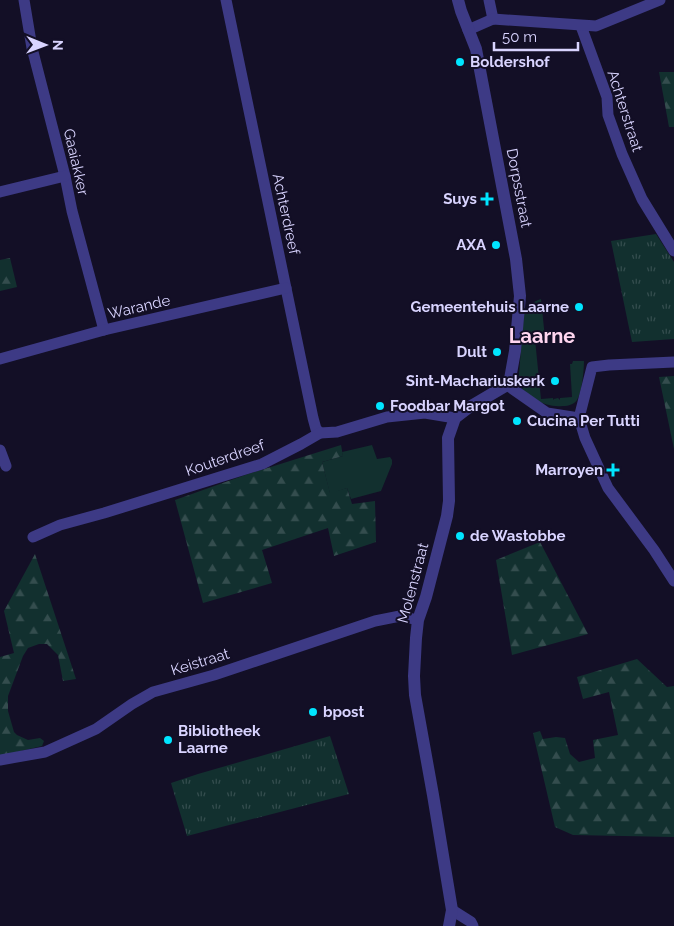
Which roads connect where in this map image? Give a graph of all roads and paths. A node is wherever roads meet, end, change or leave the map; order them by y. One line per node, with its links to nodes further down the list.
1 (24, 0): 9 (street, Gaaiakker)
2 (226, 0): 12 (street, Achterdreef)
3 (458, 0): 8 (street, Dorpsstraat)
4 (489, 0): 6 (street)
5 (660, 0): 7 (street)
6 (493, 19): 7 (street); 8 (street)
7 (581, 26): 11 (street, Achterstraat)
8 (468, 30): 16 (street, Dorpsstraat)
9 (64, 176): 10 (street); 13 (street, Gaaiakker)
10 (0, 192)
11 (674, 251)
12 (286, 288): 13 (street, Warande); 19 (street, Achterdreef)
13 (104, 330): 14 (street, Warande)
14 (0, 359)
15 (674, 362): 18 (street)
16 (507, 386): 17 (street); 18 (street)
17 (455, 418): 19 (street, Kouterdreef); 24 (street, Molenstraat)
18 (579, 418): 23 (street)
19 (320, 432): 22 (street, Kouterdreef)
20 (0, 450): 21 (street)
21 (6, 466)
22 (33, 537)
23 (674, 581)
24 (418, 620): 25 (street, Keistraat); 26 (street, Molenstraat)
25 (0, 760)
26 (452, 910): 27 (street); 28 (street)
27 (449, 926)
28 (473, 926)

